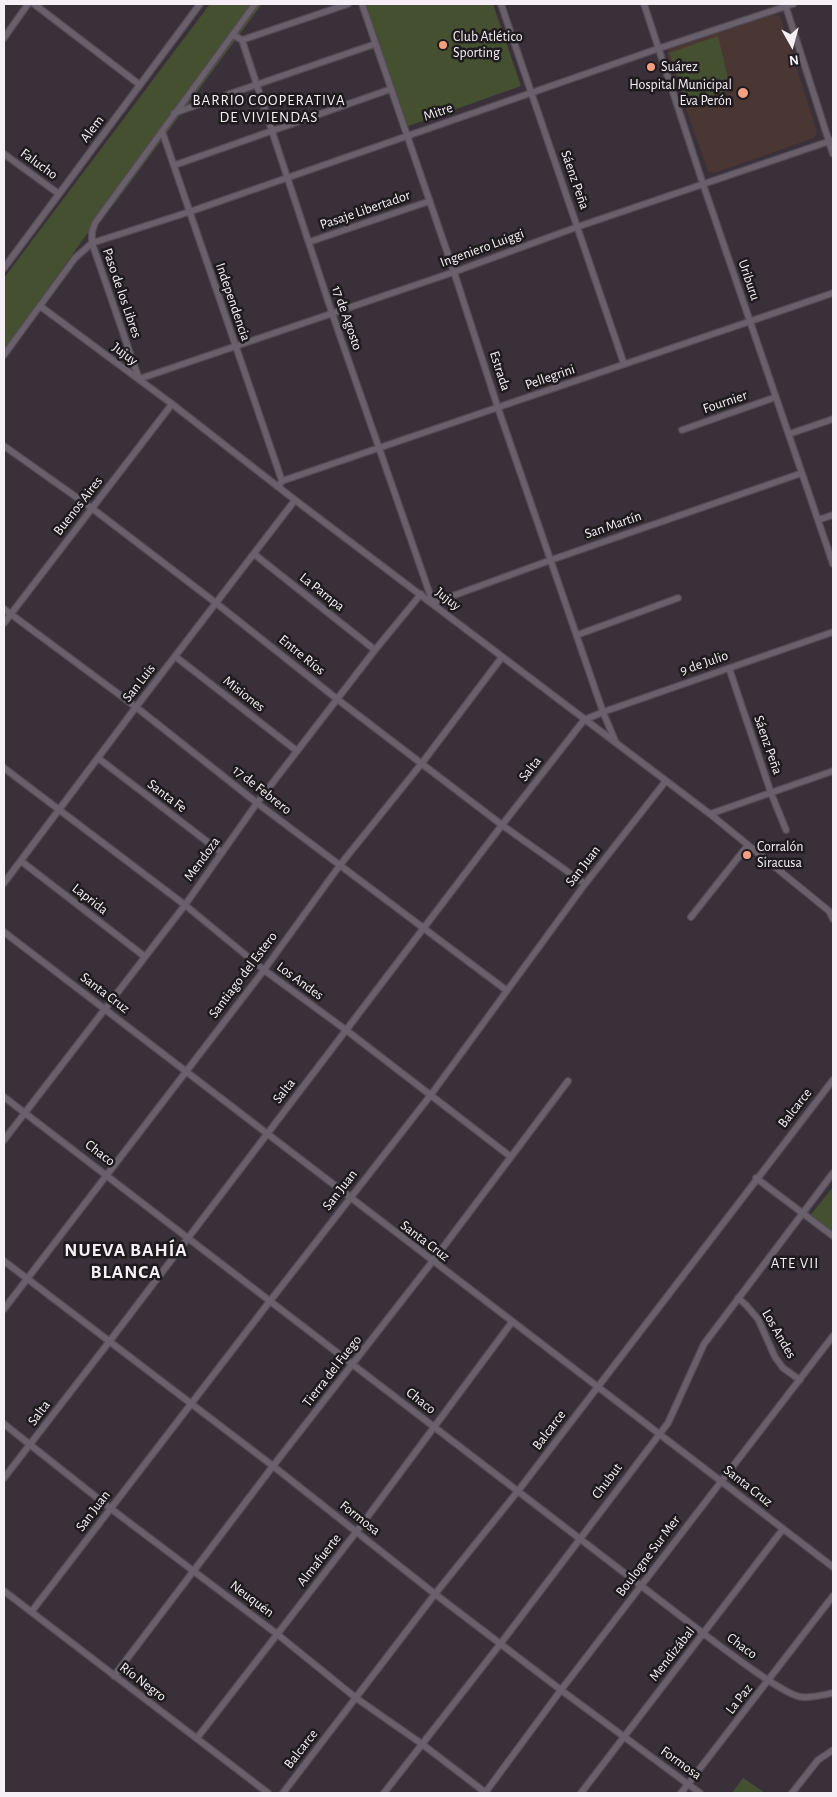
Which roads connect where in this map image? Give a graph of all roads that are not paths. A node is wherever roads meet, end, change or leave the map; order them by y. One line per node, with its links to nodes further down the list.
1 (28, 4): 12 (street)
2 (34, 4): 16 (street)
3 (200, 4): 16 (street, Alem)
4 (254, 4): 11 (street)
5 (348, 4): 13 (street)
6 (362, 4): 14 (street, Estrada)
7 (501, 4): 19 (street, Sáenz Peña)
8 (644, 4): 15 (street, Uriburu)
9 (793, 4): 10 (street, Mitre)
10 (785, 5): 15 (street, Mitre); 24 (street)
11 (233, 36): 13 (street); 20 (street)
12 (4, 38)
13 (242, 40): 17 (street, 17 de Agosto)
14 (375, 44): 17 (street); 18 (street, Estrada)
15 (660, 48): 19 (street, Mitre); 29 (street, Uriburu)
16 (140, 85): 30 (street, Alem)
17 (257, 85): 20 (street); 22 (street, 17 de Agosto)
18 (391, 89): 22 (street); 23 (street, Estrada)
19 (532, 93): 23 (street, Mitre); 33 (street, Sáenz Peña)
20 (174, 113): 21 (street)
21 (162, 131): 27 (street, Independencia); 35 (street)
22 (272, 132): 27 (street); 28 (street, 17 de Agosto)
23 (407, 136): 28 (street, Mitre); 31 (street, Estrada)
24 (831, 140): 26 (street); 29 (street, Ingeniero Luiggi)
25 (4, 154): 30 (street, Falucho)
26 (833, 154)
27 (175, 165): 32 (street, Independencia)
28 (288, 177): 32 (street, Mitre); 34 (street, 17 de Agosto)
29 (703, 184): 33 (street, Ingeniero Luiggi); 41 (street, Uriburu)
30 (59, 194): 36 (street, Alem)
31 (430, 201): 34 (street, Pasaje Libertador); 37 (street, Estrada)
32 (190, 212): 35 (street, Mitre); 42 (street, Independencia)
33 (577, 227): 37 (street, Ingeniero Luiggi); 44 (street, Sáenz Peña)
34 (309, 242): 40 (street, 17 de Agosto)
35 (92, 243): 39 (street); 45 (street, Paso de los Libres)
36 (4, 268)
37 (454, 272): 40 (street, Ingeniero Luiggi); 48 (street, Estrada)
38 (833, 292): 41 (street, Pellegrini)
39 (40, 306): 43 (street); 45 (street, Jujuy)
40 (332, 313): 42 (street, Ingeniero Luiggi); 53 (street, 17 de Agosto)
41 (750, 321): 44 (street, Pellegrini); 46 (street, Uriburu)
42 (235, 346): 45 (street, Ingeniero Luiggi); 55 (street, Independencia)
43 (4, 355)
44 (624, 364): 48 (street, Pellegrini)
45 (139, 380): 47 (street, Jujuy)
46 (776, 398): 50 (street, Fournier); 51 (street, Uriburu)
47 (172, 404): 56 (street, Jujuy); 58 (street, Buenos Aires)
48 (498, 408): 53 (street, Pellegrini); 62 (street, Estrada)
49 (833, 419): 51 (street)
50 (682, 430)
51 (789, 434): 54 (street, Uriburu)
52 (4, 446): 58 (street, Entre Ríos)
53 (379, 449): 55 (street, Pellegrini); 67 (street, 17 de Agosto)
54 (802, 473): 60 (street, Uriburu); 62 (street, San Martín)
55 (282, 481): 56 (street)
56 (278, 487): 57 (street, Jujuy)
57 (296, 500): 61 (street, San Luis); 64 (street, Jujuy)
58 (93, 509): 66 (street, Entre Ríos); 69 (street, Buenos Aires)
59 (833, 515): 60 (street)
60 (818, 520): 63 (street, Uriburu)
61 (254, 554): 66 (street, San Luis); 73 (street, La Pampa)
62 (551, 560): 67 (street, San Martín); 72 (street, Estrada)
63 (833, 564)
64 (421, 594): 67 (street, Jujuy); 73 (street, Mendoza)
65 (678, 598): 72 (street)
66 (216, 603): 74 (street, San Luis); 77 (street, Entre Ríos)
67 (432, 603): 75 (street, Jujuy)
68 (4, 609): 69 (street, 17 de Febrero)
69 (10, 614): 70 (street, Buenos Aires); 78 (street, 17 de Febrero)
70 (4, 623)
71 (833, 632): 76 (street, 9 de Julio)
72 (577, 635): 79 (street, Estrada)
73 (375, 650): 77 (street, Mendoza)
74 (176, 657): 78 (street, San Luis); 82 (street, Misiones)
75 (502, 657): 80 (street, Jujuy); 84 (street, Santiago del Estero)
76 (729, 668): 79 (street, 9 de Julio); 88 (street, Sáenz Peña)
77 (337, 699): 82 (street, Mendoza); 84 (street, Entre Ríos)
78 (136, 707): 83 (street, San Luis); 89 (street, 17 de Febrero)
79 (603, 712): 80 (street, 9 de Julio); 81 (street, Estrada)
80 (584, 720): 81 (street, Jujuy); 92 (street, Salta)
81 (617, 745): 87 (street, Jujuy)
82 (297, 752): 89 (street, Mendoza)
83 (98, 758): 90 (street, San Luis); 95 (street, Santa Fe)
84 (422, 763): 92 (street, Entre Ríos); 97 (street, Santiago del Estero)
85 (4, 768): 90 (street, Los Andes)
86 (833, 771): 88 (street)
87 (665, 782): 91 (street, Jujuy); 99 (street, San Juan)
88 (771, 793): 91 (street); 93 (street, Sáenz Peña)
89 (258, 803): 95 (street, Mendoza); 97 (street, 17 de Febrero)
90 (59, 810): 96 (street, San Luis); 100 (street, Los Andes)
91 (710, 814): 94 (street, Jujuy)
92 (502, 825): 99 (street, Entre Ríos); 103 (street, Salta)
93 (786, 830)
94 (748, 845): 101 (street, Jujuy); 102 (street)
95 (222, 853): 100 (street, Mendoza)
96 (21, 861): 98 (street, San Luis); 105 (street, Laprida)
97 (340, 865): 103 (street, 17 de Febrero); 106 (street, Santiago del Estero)
98 (4, 883)
99 (585, 884): 107 (street, San Juan)
100 (185, 905): 105 (street, Mendoza); 106 (street, Los Andes)
101 (832, 916)
102 (691, 917)
103 (424, 927): 107 (street, 17 de Febrero); 109 (street, Salta)
104 (4, 932): 108 (street, Santa Cruz)
105 (144, 956): 108 (street, Mendoza)
106 (264, 970): 109 (street, Los Andes); 110 (street, Santiago del Estero)
107 (506, 990): 113 (street, San Juan)
108 (105, 1008): 110 (street, Santa Cruz); 115 (street, Mendoza)
109 (346, 1030): 113 (street, Los Andes); 116 (street, Salta)
110 (186, 1072): 116 (street, Santa Cruz); 120 (street, Santiago del Estero)
111 (833, 1080): 121 (street, Balcarce)
112 (568, 1081): 118 (street, Tierra del Fuego)
113 (430, 1096): 118 (street, Los Andes); 122 (street, San Juan)
114 (4, 1097): 115 (street, Chaco)
115 (24, 1112): 117 (street, Mendoza); 120 (street, Chaco)
116 (266, 1134): 122 (street, Santa Cruz); 125 (street, Salta)
117 (4, 1140)
118 (511, 1157): 127 (street, Tierra del Fuego)
119 (833, 1173): 123 (street, Chubut)
120 (107, 1175): 125 (street, Chaco); 128 (street, Santiago del Estero)
121 (756, 1178): 123 (street); 137 (street, Balcarce)
122 (350, 1198): 127 (street, Santa Cruz); 130 (street, San Juan)
123 (802, 1212): 124 (street); 129 (street, Chubut)
124 (833, 1236)
125 (188, 1238): 130 (street, Chaco); 134 (street, Salta)
126 (4, 1262): 128 (street, Formosa)
127 (432, 1262): 132 (street, Santa Cruz); 135 (street, Tierra del Fuego)
128 (26, 1279): 131 (street, Santiago del Estero); 134 (street, Formosa)
129 (738, 1298): 136 (street, Los Andes); 141 (street, Chubut)
130 (270, 1301): 135 (street, Chaco); 138 (street, San Juan)
131 (4, 1309)
132 (512, 1322): 137 (street, Santa Cruz); 140 (street, Almafuerte)
133 (833, 1336): 136 (street, Boulogne Sur Mer)
134 (109, 1342): 138 (street, Formosa); 142 (street, Salta)
135 (353, 1364): 140 (street, Chaco); 143 (street, Tierra del Fuego)
136 (800, 1380): 145 (street, Boulogne Sur Mer)
137 (597, 1387): 141 (street, Santa Cruz); 146 (street, Balcarce)
138 (190, 1404): 143 (street, Formosa); 147 (street, San Juan)
139 (4, 1424): 142 (street, Neuquén)
140 (435, 1428): 146 (street, Chaco); 149 (street, Almafuerte)
141 (659, 1434): 145 (street, Santa Cruz); 150 (street, Chubut)
142 (30, 1444): 144 (street, Salta); 147 (street, Neuquén)
143 (273, 1466): 149 (street, Formosa); 152 (street, Tierra del Fuego)
144 (4, 1478)
145 (722, 1481): 148 (street, Santa Cruz); 153 (street, Boulogne Sur Mer)
146 (518, 1491): 150 (street, Chaco); 155 (street, Balcarce)
147 (110, 1508): 152 (street, Neuquén); 157 (street, San Juan)
148 (783, 1529): 151 (street, Santa Cruz); 159 (street, Mendizábal)
149 (357, 1531): 155 (street, Formosa); 158 (street, Almafuerte)
150 (580, 1538): 153 (street, Chaco); 160 (street, Chubut)
151 (833, 1567)
152 (194, 1571): 158 (street, Neuquén); 161 (street, Tierra del Fuego)
153 (642, 1585): 159 (street, Chaco); 163 (street, Boulogne Sur Mer)
154 (4, 1591): 157 (street, Río Negro)
155 (435, 1594): 160 (street, Formosa); 165 (street, Balcarce)
156 (833, 1596): 162 (street, La Paz)
157 (32, 1611): 161 (street, Río Negro)
158 (277, 1634): 165 (street, Neuquén); 167 (street, Almafuerte)
159 (704, 1634): 162 (street, Chaco); 166 (street, Mendizábal)
160 (501, 1643): 163 (street, Formosa); 168 (street, Chubut)
161 (114, 1676): 167 (street, Río Negro)
162 (769, 1680): 164 (street, Chaco); 170 (street, La Paz)
163 (561, 1690): 166 (street, Formosa); 174 (street, Boulogne Sur Mer)
164 (833, 1693)
165 (356, 1698): 168 (street, Neuquén); 172 (street, Balcarce)
166 (623, 1737): 170 (street, Formosa); 175 (street, Mendizábal)
167 (197, 1738): 171 (street, Río Negro)
168 (422, 1744): 173 (street, Chubut); 174 (street, Neuquén)
169 (833, 1750): 178 (street)
170 (688, 1784): 176 (street, La Paz); 177 (street, Formosa)
171 (268, 1793)
172 (283, 1793)
173 (384, 1793)
174 (485, 1793)
175 (581, 1793)
176 (682, 1793)
177 (700, 1793)
178 (792, 1793)

